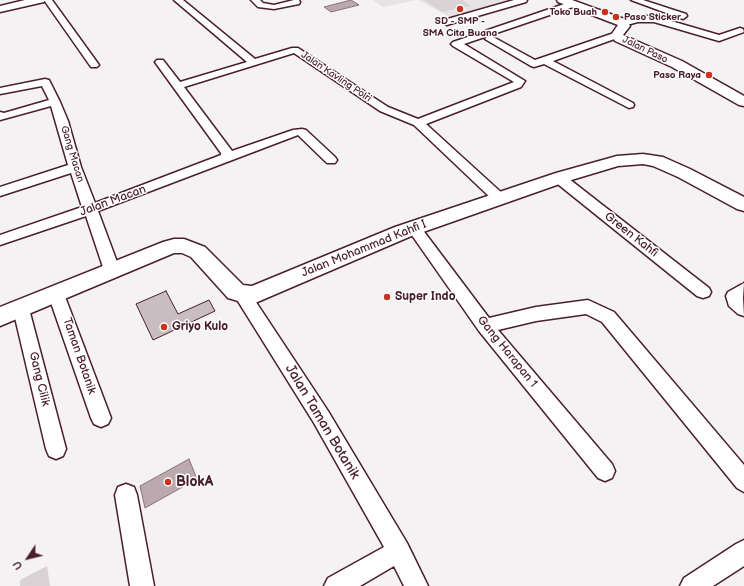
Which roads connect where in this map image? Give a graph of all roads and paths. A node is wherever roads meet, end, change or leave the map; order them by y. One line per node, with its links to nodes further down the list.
1 (40, 0): 9 (main road)
2 (48, 0): 19 (street)
3 (178, 0): 18 (street)
4 (255, 0): 7 (street)
5 (523, 0): 11 (street)
6 (635, 0): 10 (street)
7 (296, 2)
8 (568, 2): 12 (main road, Jalan Paso); 26 (street)
9 (0, 9)
10 (683, 16)
11 (447, 22)
12 (623, 23): 13 (street); 14 (main road, Jalan Paso)
13 (740, 31)
14 (617, 35): 16 (street); 23 (main road, Jalan Paso)
15 (490, 39): 16 (street)
16 (546, 61): 24 (street)
17 (160, 62): 20 (street)
18 (253, 62): 20 (street, Jalan Kavling Polri); 26 (street, Jalan Kavling Polri)
19 (94, 65)
20 (178, 86): 27 (street)
21 (0, 91): 22 (street, Gang Macan)
22 (55, 102): 25 (street); 29 (street, Gang Macan)
23 (744, 102)
24 (629, 105)
25 (0, 115)
26 (418, 123): 32 (street)
27 (225, 158): 28 (street, Jalan Macan); 34 (street, Jalan Macan)
28 (331, 160)
29 (75, 167): 31 (street); 34 (street, Gang Macan)
30 (559, 178): 32 (main road, Jalan Mohammad Kahfi I); 33 (main road, Jalan Mohammad Kahfi I); 39 (street, Green Kahfi)
31 (0, 192)
32 (499, 198): 35 (main road, Jalan Mohammad Kahfi I)
33 (744, 205)
34 (91, 209): 36 (street, Jalan Macan); 37 (street, Gang Macan)
35 (414, 228): 41 (main road, Jalan Mohammad Kahfi I); 45 (street, Gang Harapan 1)
36 (0, 240)
37 (112, 270): 40 (main road); 41 (main road)
38 (744, 289): 43 (street)
39 (703, 292)
40 (56, 294): 42 (main road); 46 (street, Taman Botanik)
41 (242, 294): 51 (street, Jalan Taman Botanik)
42 (21, 309): 44 (main road); 47 (street, Gang Cilik)
43 (744, 309)
44 (0, 317)
45 (485, 326): 48 (street, Gang Harapan 1); 49 (street)
46 (101, 418)
47 (56, 449)
48 (605, 471)
49 (744, 481)
50 (126, 495): 53 (street)
51 (399, 551): 54 (street); 55 (street, Jalan Taman Botanik)
52 (744, 552): 56 (street)
53 (142, 586)
54 (336, 586)
55 (416, 586)
56 (692, 586)

